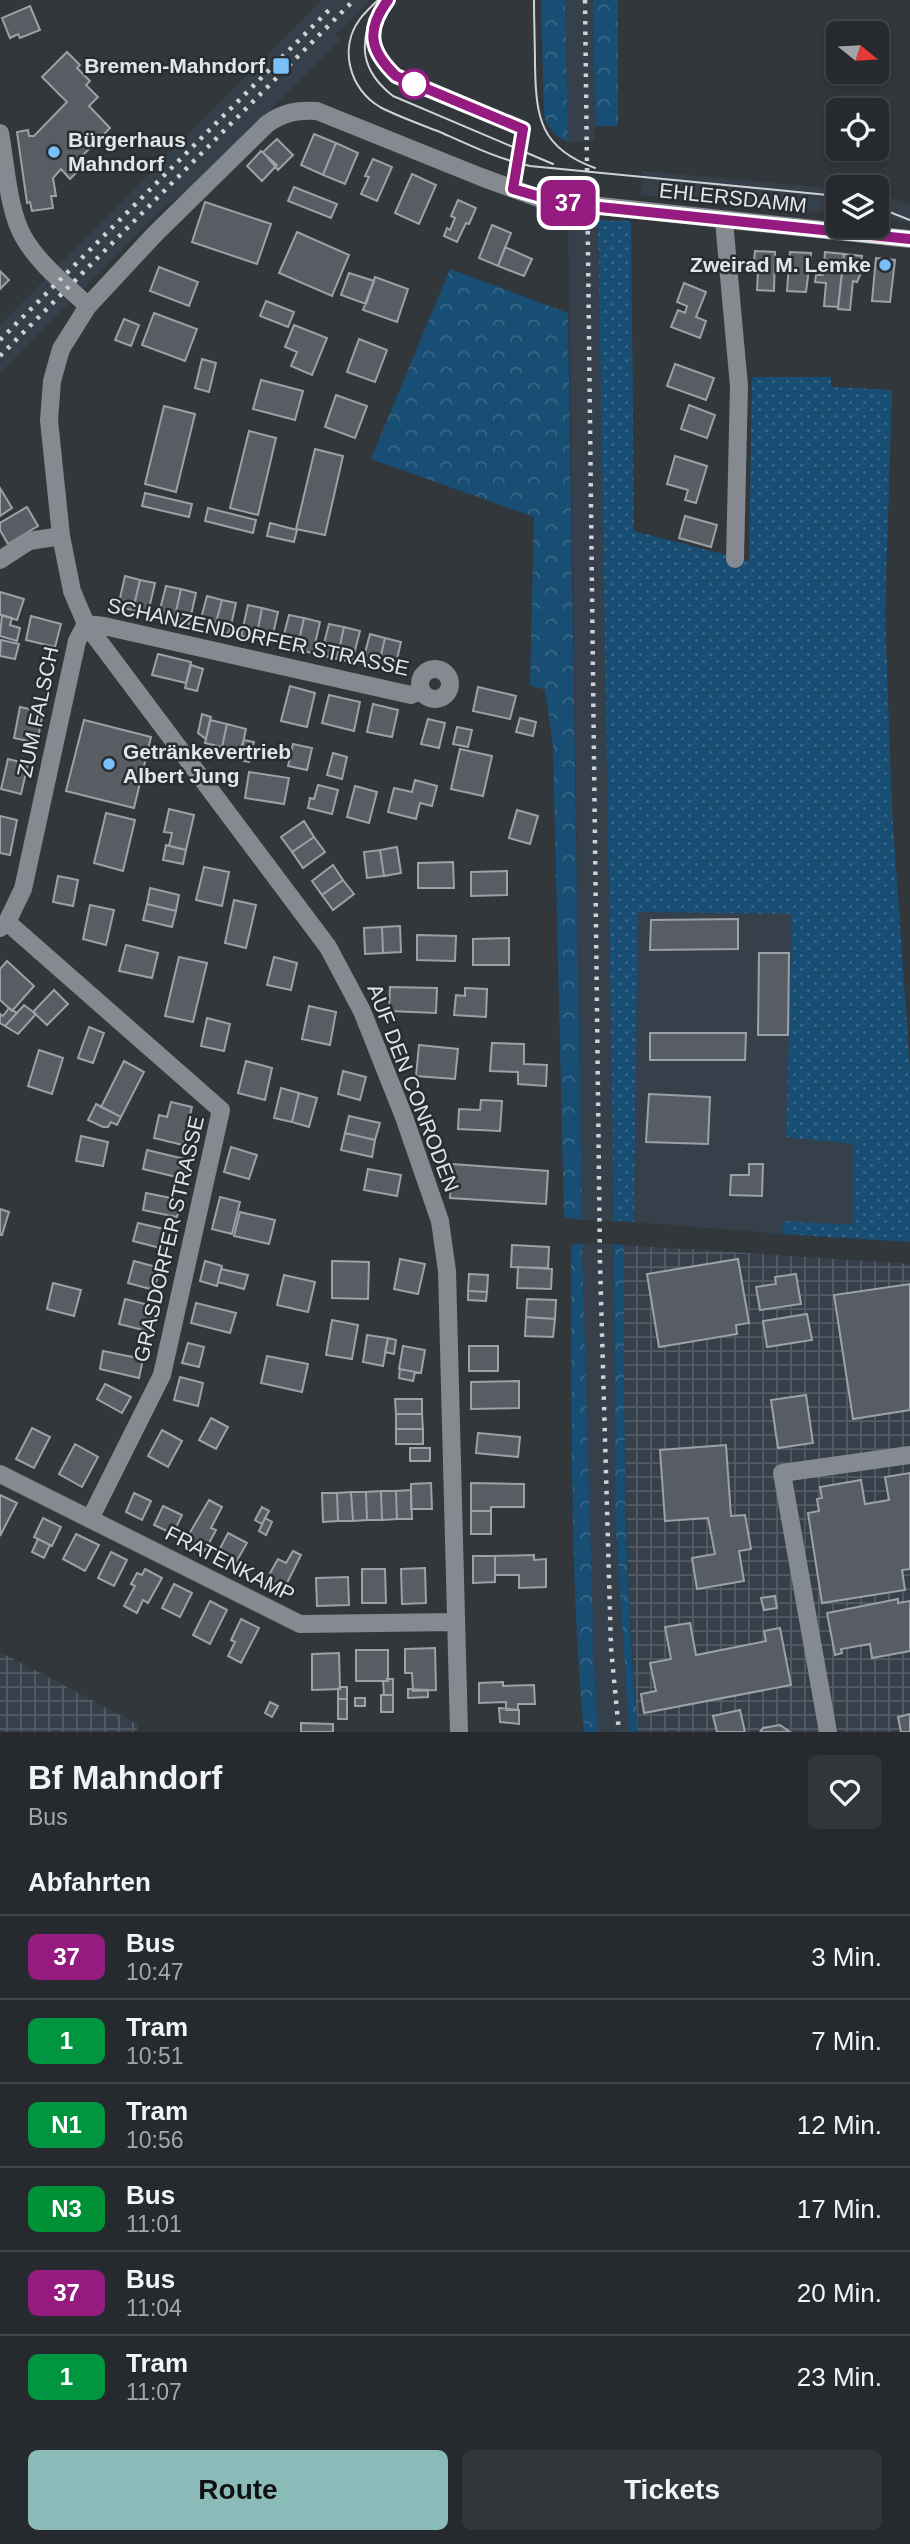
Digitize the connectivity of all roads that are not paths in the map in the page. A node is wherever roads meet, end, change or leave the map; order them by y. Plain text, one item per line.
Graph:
1 (0, 132) edge
2 (724, 221) junction
3 (910, 239) edge
4 (88, 306) junction
5 (61, 536) junction
6 (735, 559) dead end
7 (0, 560) edge
8 (86, 624) junction
9 (421, 691) dead end
10 (3, 925) edge
11 (910, 1455) edge
12 (0, 1474) edge
13 (90, 1519) junction
14 (456, 1622) junction
15 (459, 1732) edge
16 (828, 1732) edge

1 - 4 street
2 - 3 street, EHLERSDAMM
2 - 4 street, EHLERSDAMM
2 - 6 street
4 - 5 street, AUF DEN CONRODEN
5 - 7 street
5 - 8 street, AUF DEN CONRODEN
8 - 9 street, SCHANZENDORFER STRASSE
8 - 10 street, ZUM FALSCH
8 - 14 street, AUF DEN CONRODEN
10 - 13 street, GRASDORFER STRASSE
11 - 16 street
12 - 13 street, FRATENKAMP
13 - 14 street, FRATENKAMP
14 - 15 street, AUF DEN CONRODEN

